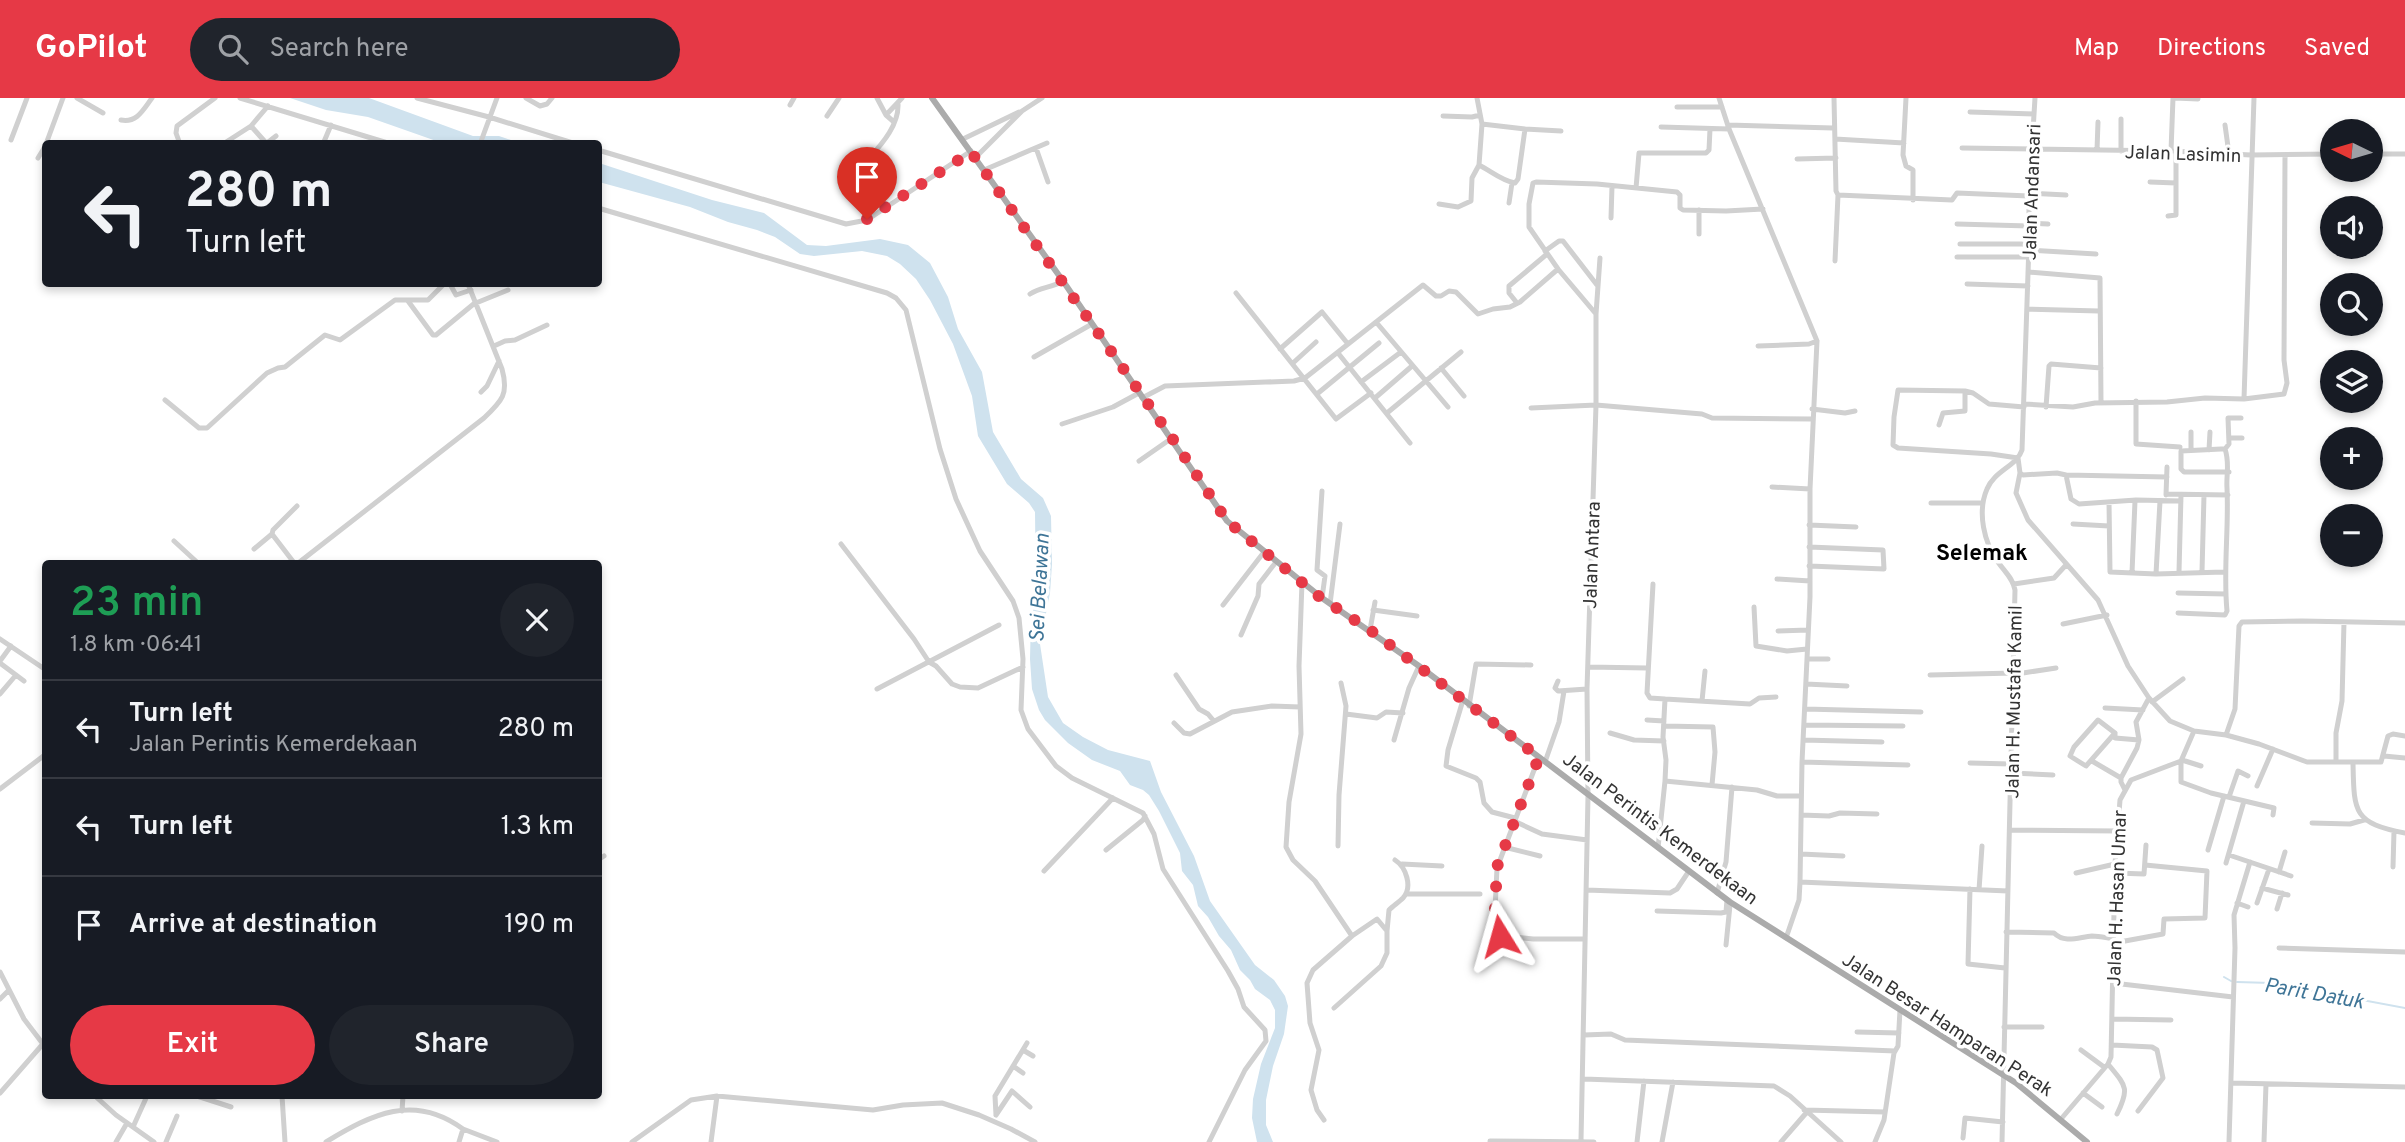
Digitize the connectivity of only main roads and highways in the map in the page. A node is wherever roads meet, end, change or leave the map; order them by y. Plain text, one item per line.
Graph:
1 (932, 98) edge
2 (1786, 937) joint
3 (2087, 1142) edge

1 - 2 main road, Jalan Perintis Kemerdekaan
2 - 3 main road, Jalan Besar Hamparan Perak

